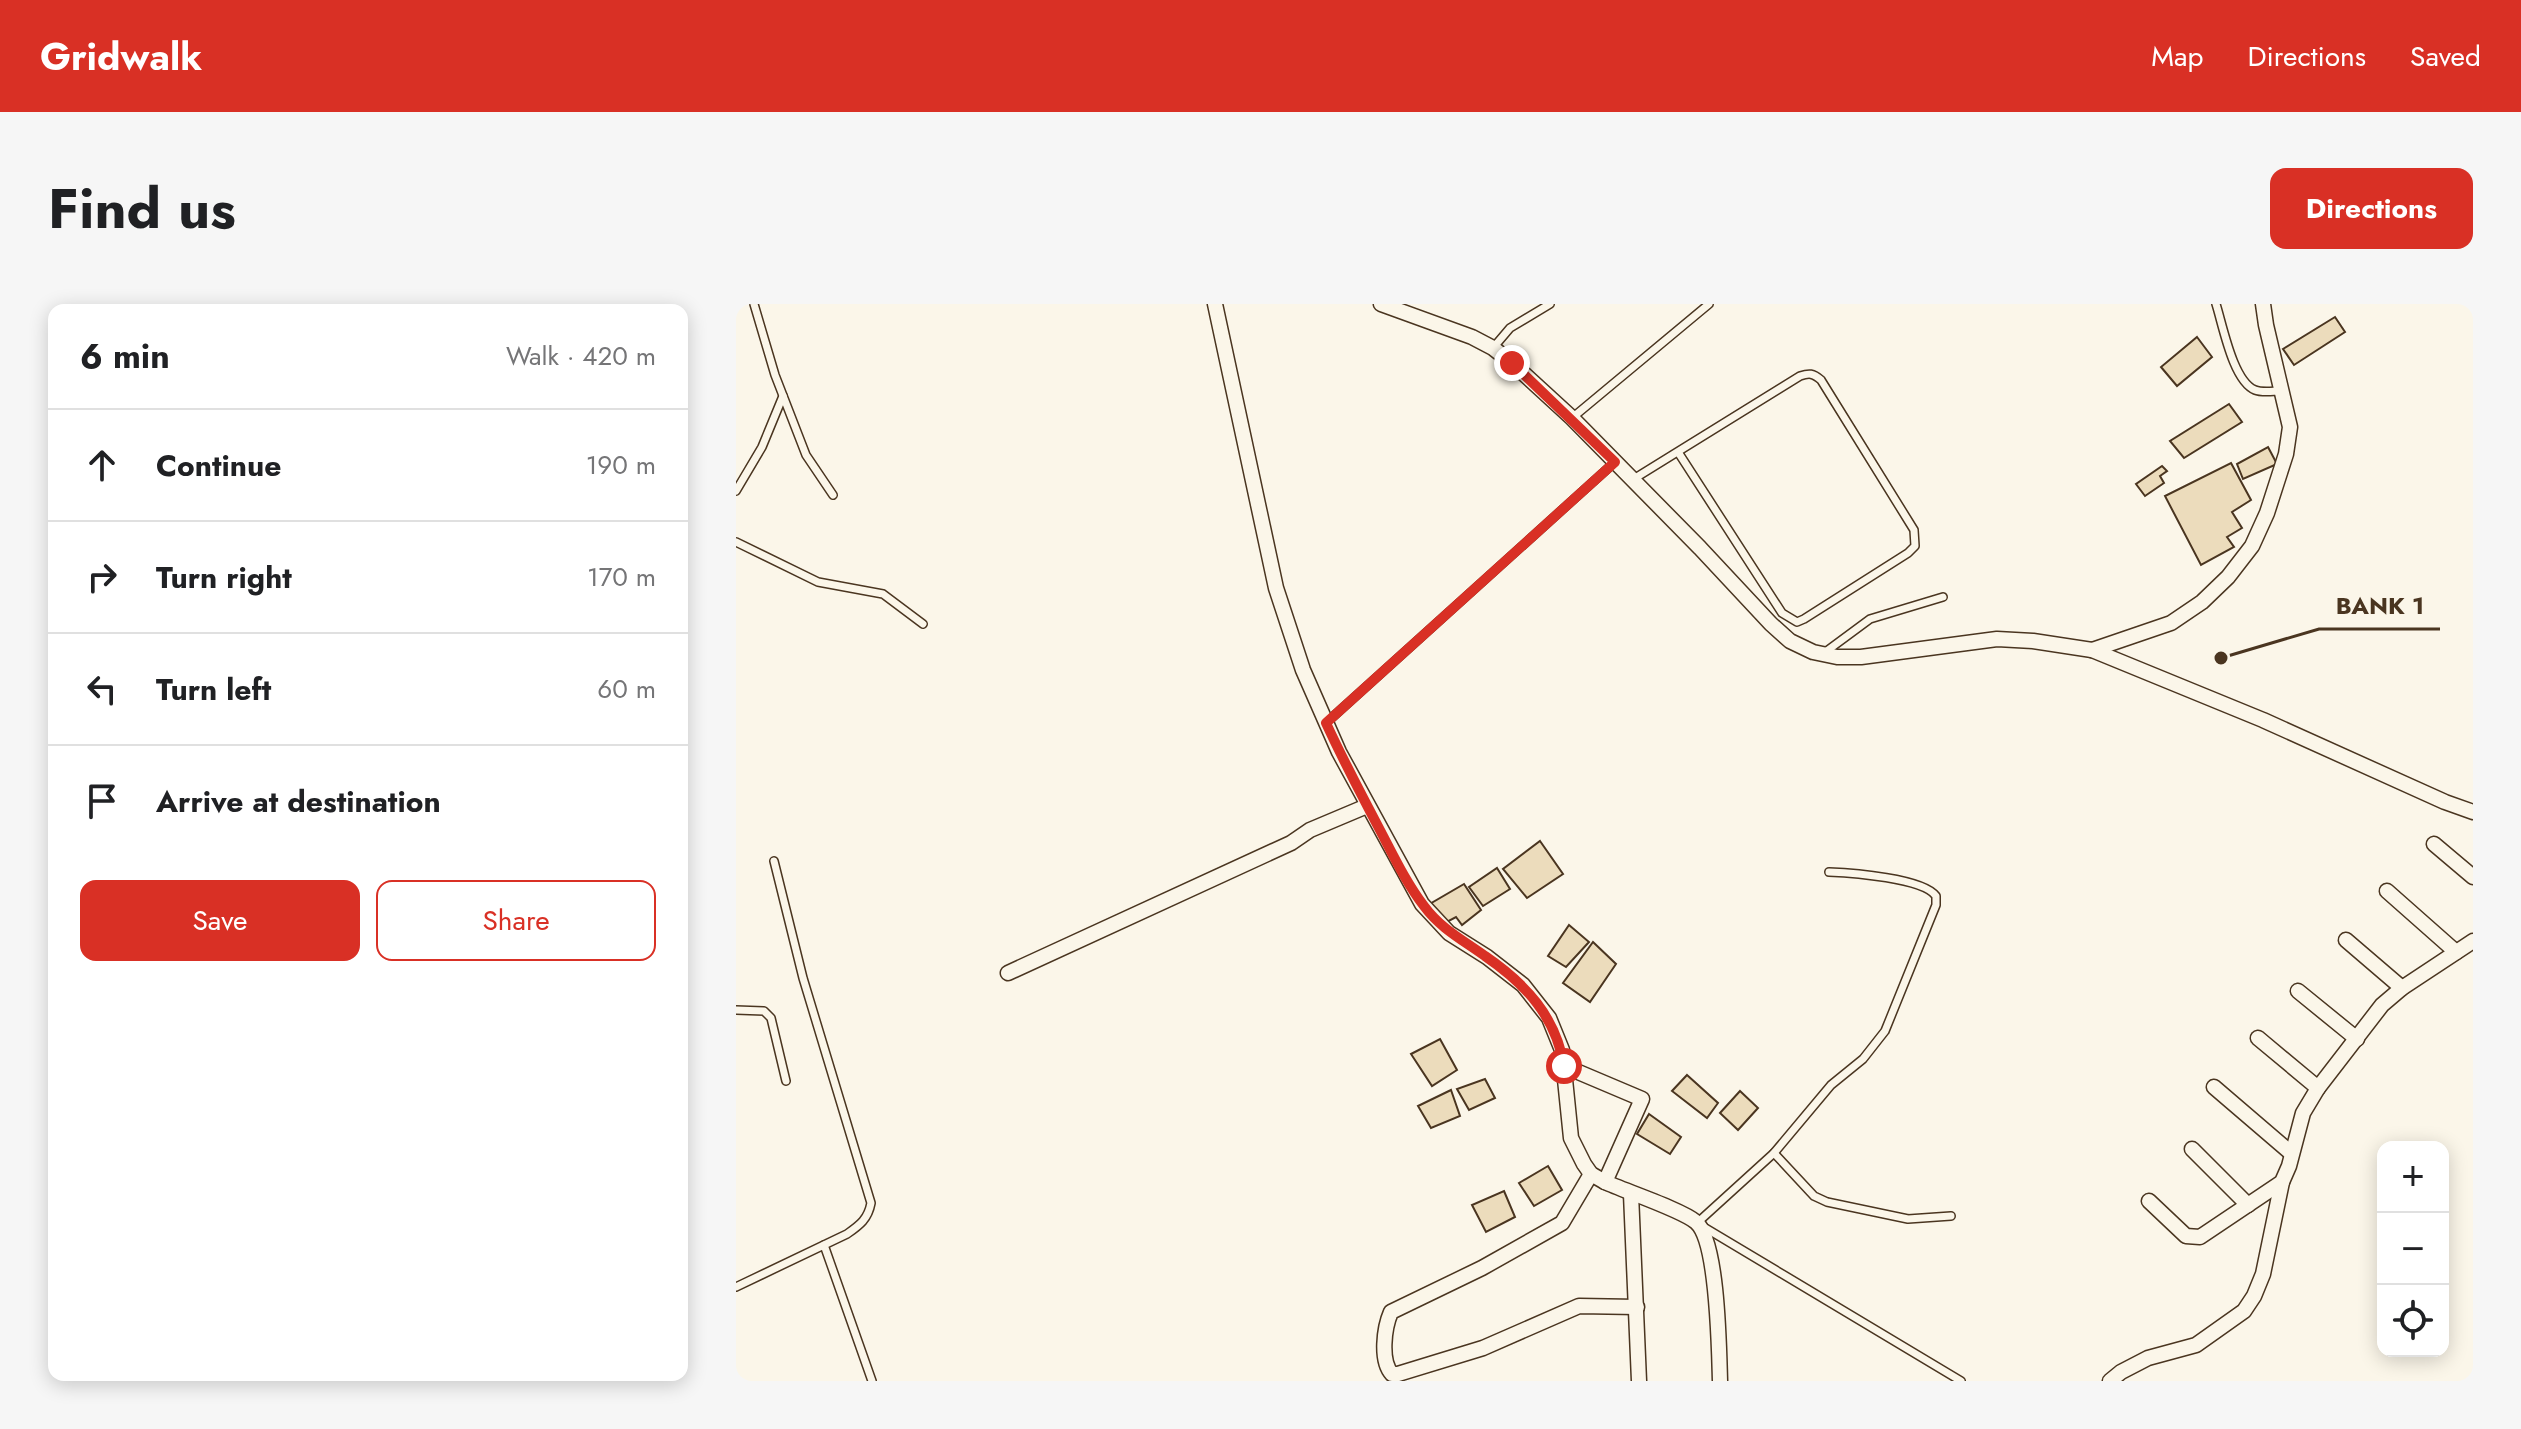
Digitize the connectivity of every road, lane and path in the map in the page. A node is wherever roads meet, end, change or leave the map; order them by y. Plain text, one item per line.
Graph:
1 (754, 304) edge
2 (1215, 304) edge
3 (1381, 304) edge
4 (1550, 304) edge
5 (1709, 304) edge
6 (2216, 304) edge
7 (2263, 304) edge
8 (1493, 348) junction
9 (2283, 391) junction
10 (783, 396) junction
11 (1572, 418) junction
12 (1678, 452) junction
13 (1615, 462) junction
14 (1632, 480) junction
15 (736, 491) edge
16 (833, 495) dead end
17 (736, 542) edge
18 (1943, 597) dead end
19 (923, 624) dead end
20 (2092, 650) junction
21 (1823, 654) junction
22 (1326, 723) junction
23 (1367, 806) junction
24 (2473, 812) edge
25 (2434, 844) dead end
26 (774, 861) dead end
27 (1829, 872) dead end
28 (2473, 877) edge
29 (2387, 891) dead end
30 (2346, 940) dead end
31 (2473, 941) edge
32 (2456, 952) junction
33 (1008, 973) dead end
34 (2402, 988) junction
35 (2298, 991) dead end
36 (736, 1010) edge
37 (2258, 1038) dead end
38 (2357, 1039) junction
39 (1564, 1066) junction
40 (786, 1081) dead end
41 (2214, 1087) dead end
42 (2318, 1088) junction
43 (2192, 1149) dead end
44 (1774, 1153) junction
45 (2291, 1153) junction
46 (1591, 1174) junction
47 (1605, 1182) junction
48 (2282, 1182) junction
49 (1631, 1194) junction
50 (2149, 1201) dead end
51 (2248, 1205) junction
52 (1951, 1216) dead end
53 (1697, 1223) junction
54 (824, 1245) junction
55 (736, 1287) edge
56 (1637, 1307) junction
57 (872, 1381) edge
58 (1639, 1381) edge
59 (1720, 1381) edge
60 (1961, 1381) edge
61 (2110, 1381) edge

1 - 10 lane
2 - 22 street
3 - 8 street
4 - 8 lane
5 - 11 lane
6 - 9 lane
7 - 9 street
8 - 11 street
9 - 20 street
10 - 15 lane
10 - 16 lane
11 - 13 street
12 - 12 lane
12 - 14 lane
13 - 14 street
13 - 22 lane
14 - 21 street
17 - 19 lane
18 - 21 lane
20 - 21 street
20 - 24 street
22 - 23 street
23 - 33 street
23 - 39 street
25 - 28 street
26 - 54 lane
27 - 44 lane
29 - 32 street
30 - 34 street
31 - 32 street
32 - 34 street
34 - 38 street
35 - 38 street
36 - 40 lane
37 - 42 street
38 - 42 street
39 - 46 street
39 - 47 street
41 - 45 street
42 - 45 street
43 - 51 street
44 - 52 lane
44 - 53 lane
45 - 48 street
46 - 47 street
46 - 56 street
47 - 49 street
48 - 51 street
48 - 61 street
49 - 53 street
49 - 56 street
50 - 51 street
53 - 59 street
53 - 60 lane
54 - 55 lane
54 - 57 lane
56 - 58 street

